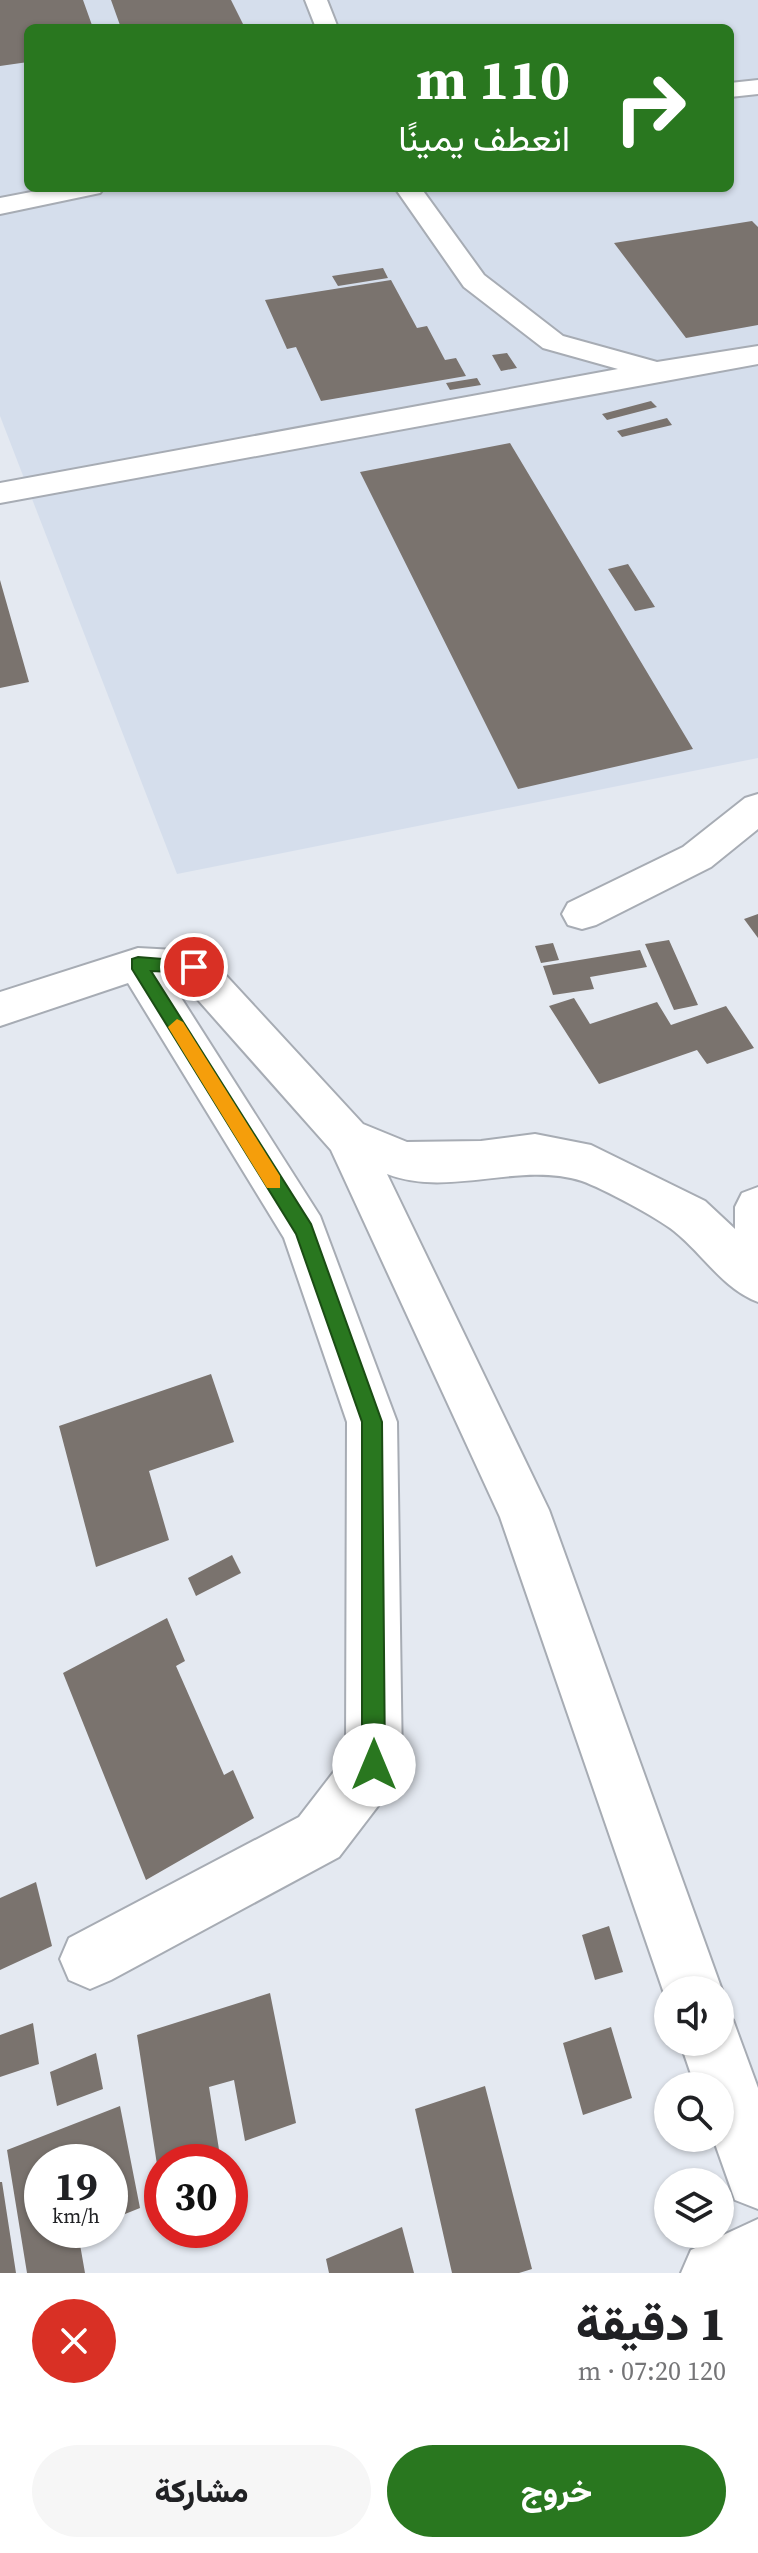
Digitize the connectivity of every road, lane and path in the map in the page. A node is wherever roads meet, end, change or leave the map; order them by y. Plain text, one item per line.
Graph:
1 (316, 0) edge
2 (325, 24) edge
3 (758, 87) edge
4 (734, 90) edge
5 (71, 192) edge
6 (411, 192) edge
7 (0, 206) edge
8 (758, 355) edge
9 (656, 371) junction
10 (0, 493) edge
11 (758, 808) edge
12 (582, 914) dead end
13 (138, 964) junction
14 (0, 1009) edge
15 (347, 1137) junction
16 (758, 1207) edge
17 (758, 1251) edge
18 (758, 1281) edge
19 (90, 1959) dead end
20 (687, 1976) edge
21 (716, 2056) edge
22 (758, 2177) edge
23 (758, 2252) edge
24 (714, 2273) edge

1 - 2 street
3 - 4 street
5 - 7 street
6 - 9 street
8 - 9 street
9 - 10 street
11 - 12 street
13 - 14 street
13 - 15 street
13 - 19 street
15 - 18 street
15 - 20 street
16 - 17 street
21 - 22 street
23 - 24 street

